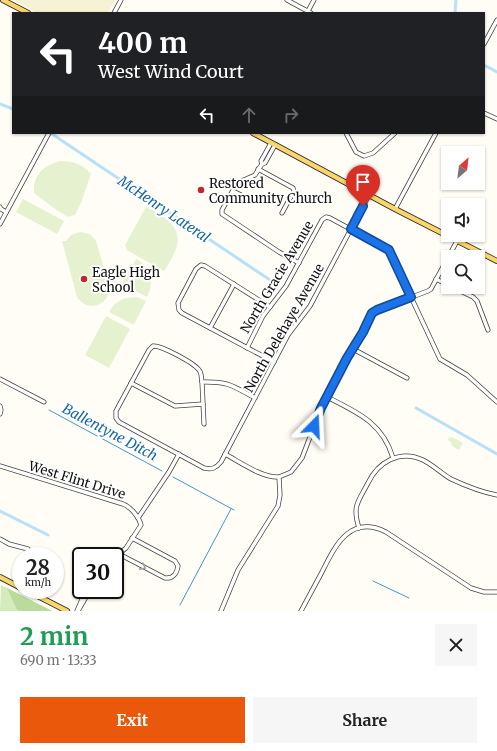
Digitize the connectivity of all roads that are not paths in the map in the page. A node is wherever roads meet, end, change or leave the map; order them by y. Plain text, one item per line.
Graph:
1 (3, 0) edge
2 (121, 0) edge
3 (287, 0) edge
4 (314, 0) edge
5 (26, 12) edge
6 (115, 12) edge
7 (310, 12) edge
8 (496, 22) edge
9 (485, 42) edge
10 (485, 114) edge
11 (497, 120) edge
12 (48, 134) edge
13 (255, 134) edge
14 (347, 134) edge
15 (394, 134) edge
16 (436, 134) edge
17 (273, 144) junction
18 (258, 169) junction
19 (233, 191) junction
20 (369, 195) junction
21 (245, 197) dead end
22 (0, 209) edge
23 (395, 209) junction
24 (6, 212) junction
25 (282, 213) dead end
26 (0, 224) edge
27 (351, 229) junction
28 (441, 233) edge
29 (456, 242) edge
30 (459, 242) edge
31 (497, 261) edge
32 (299, 263) junction
33 (436, 279) junction
34 (441, 282) edge
35 (234, 284) junction
36 (466, 294) edge
37 (411, 297) junction
38 (270, 307) junction
39 (210, 328) junction
40 (488, 330) dead end
41 (246, 348) junction
42 (353, 349) junction
43 (274, 362) junction
44 (407, 378) dead end
45 (0, 379) edge
46 (202, 382) junction
47 (131, 383) junction
48 (326, 397) junction
49 (255, 398) junction
50 (44, 402) dead end
51 (497, 402) edge
52 (203, 404) junction
53 (0, 407) edge
54 (0, 414) edge
55 (204, 424) dead end
56 (179, 454) junction
57 (225, 454) junction
58 (393, 458) junction
59 (0, 466) edge
60 (279, 477) junction
61 (497, 495) edge
62 (138, 518) junction
63 (359, 528) junction
64 (132, 538) junction
65 (0, 539) edge
66 (20, 547) edge
67 (124, 550) edge
68 (124, 557) edge
69 (0, 577) edge
70 (12, 583) edge
71 (497, 592) edge
72 (44, 599) edge
73 (82, 599) edge
74 (84, 599) edge
75 (67, 611) edge
76 (77, 611) edge
77 (221, 611) edge
78 (301, 611) edge

1 - 5 main road
2 - 6 street
3 - 7 street
4 - 7 street
8 - 9 street
10 - 11 street
12 - 24 street
13 - 17 main road
14 - 15 street
16 - 23 street
17 - 18 street
17 - 20 main road
18 - 19 street
18 - 25 street
19 - 21 street
19 - 32 street
20 - 23 main road
20 - 27 street, North Delehaye Avenue
22 - 24 street
23 - 28 main road
24 - 26 street
27 - 32 street, North Gracie Avenue
27 - 37 street
27 - 43 street, North Delehaye Avenue
29 - 33 street
30 - 31 main road
32 - 38 street, North Gracie Avenue
33 - 34 street
33 - 37 street
35 - 38 street
35 - 39 street
35 - 39 street
36 - 40 street
37 - 42 street
37 - 51 street
38 - 41 street, North Gracie Avenue
39 - 41 street
41 - 43 street
42 - 44 street
42 - 48 street
43 - 49 street, North Delehaye Avenue
45 - 50 street
46 - 47 street
46 - 49 street
46 - 52 street
47 - 52 street
47 - 56 street
48 - 58 street
48 - 60 street
49 - 57 street, North Delehaye Avenue
52 - 55 street
53 - 54 street
56 - 57 street, North Delehaye Avenue
56 - 62 street
57 - 60 street
58 - 61 street
58 - 63 street
59 - 62 street, West Flint Drive
60 - 77 street
62 - 64 street, West Flint Drive
63 - 71 street
63 - 78 street
64 - 67 street
68 -> 64 street
65 - 66 street
69 - 70 main road
72 - 75 main road
73 - 76 street
74 - 76 street

